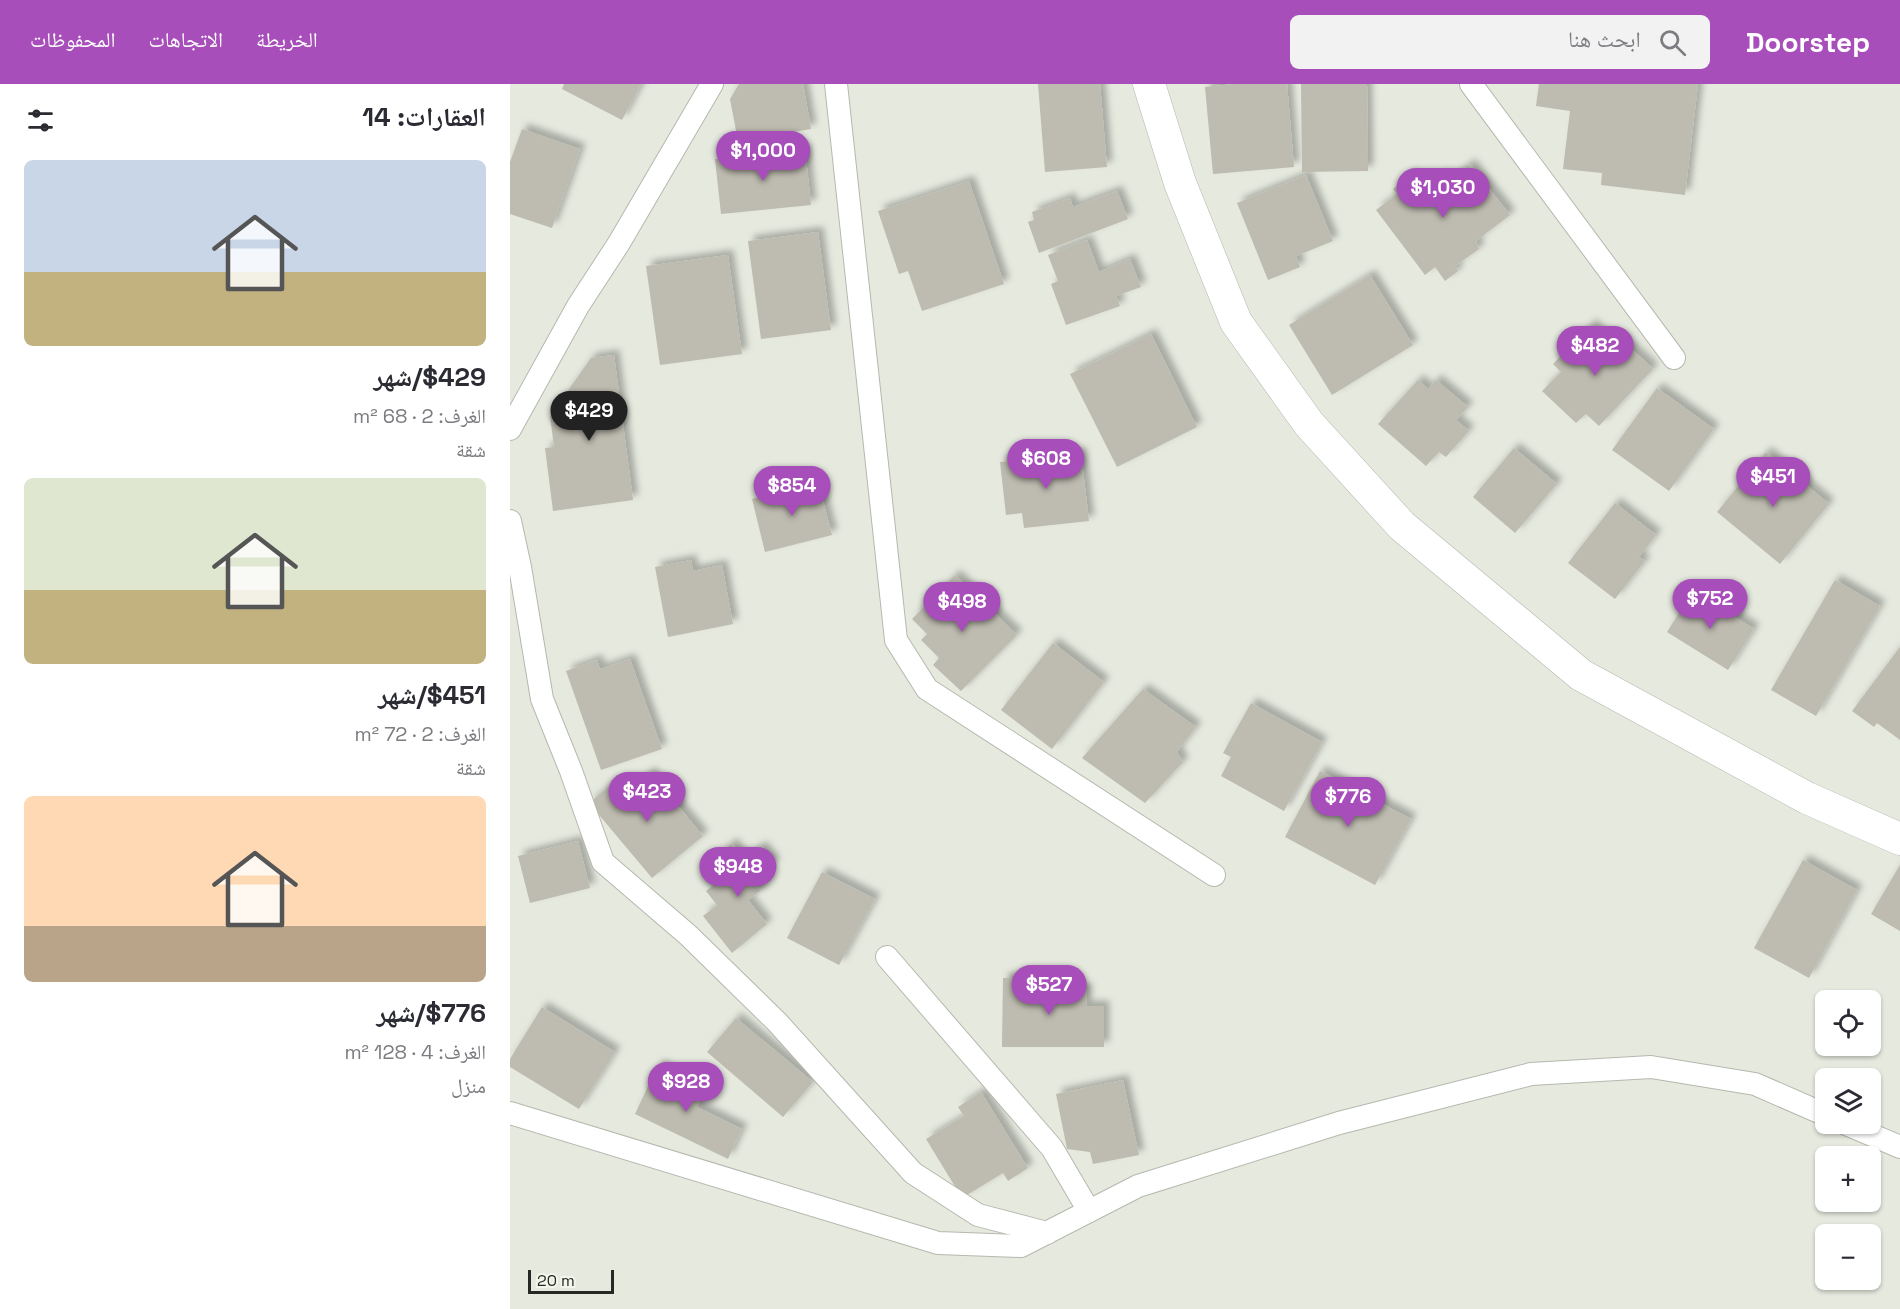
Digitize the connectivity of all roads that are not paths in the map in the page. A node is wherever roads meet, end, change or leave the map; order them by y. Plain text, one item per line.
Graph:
1 (712, 84) edge
2 (836, 84) edge
3 (1149, 84) edge
4 (1471, 84) edge
5 (1674, 358) dead end
6 (510, 429) edge
7 (510, 521) edge
8 (1900, 839) edge
9 (1214, 875) dead end
10 (887, 957) dead end
11 (1815, 1110) edge
12 (510, 1113) edge
13 (1869, 1134) edge
14 (1900, 1147) edge
15 (1089, 1211) junction
16 (1047, 1233) junction

1 - 6 street
2 - 9 street
3 - 8 main road
4 - 5 street
7 - 16 street
10 - 15 street
11 - 15 street
12 - 16 street
13 - 14 street
15 - 16 street

